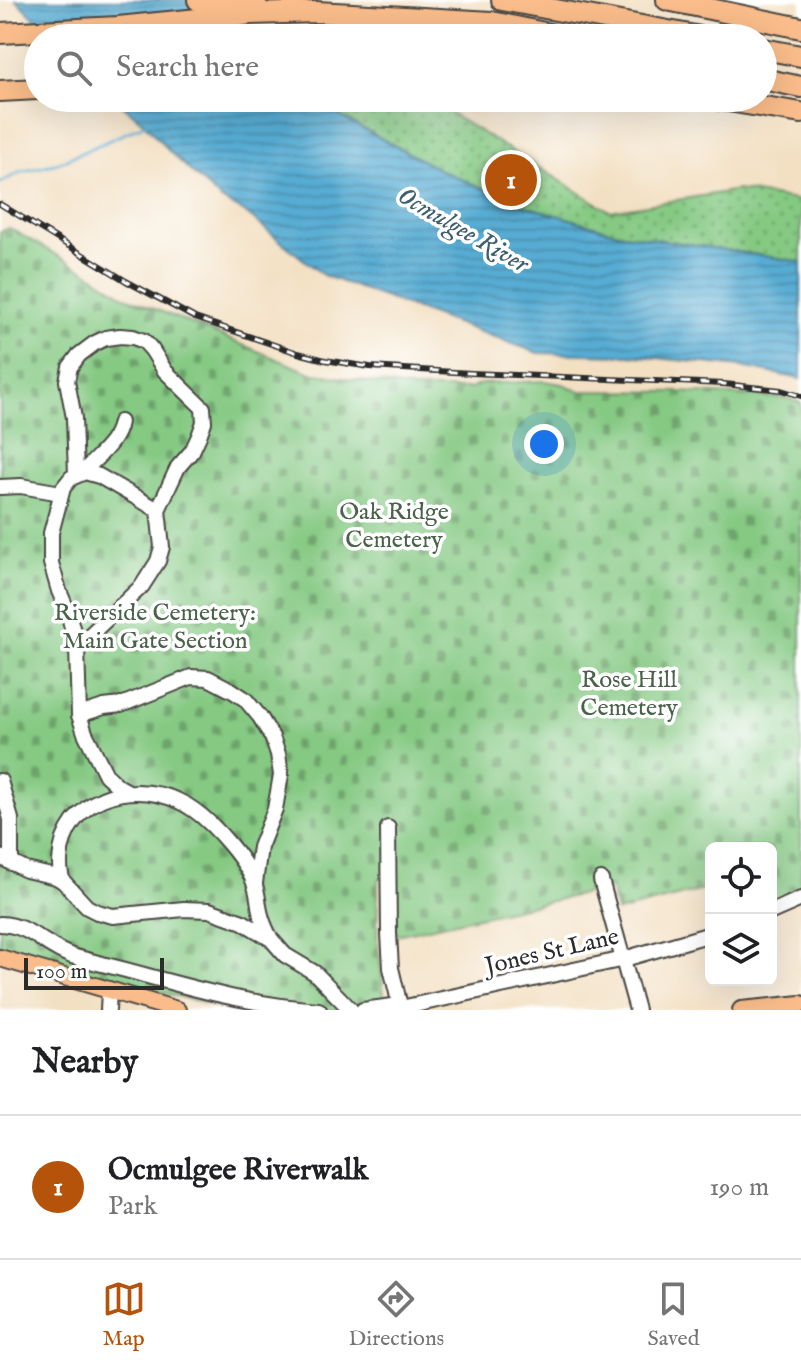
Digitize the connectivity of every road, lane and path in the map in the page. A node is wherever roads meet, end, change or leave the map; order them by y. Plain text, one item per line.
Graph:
1 (198, 0) edge
2 (502, 0) edge
3 (667, 0) edge
4 (317, 12) junction
5 (148, 24) edge
6 (502, 24) edge
7 (631, 24) edge
8 (801, 28) edge
9 (24, 32) edge
10 (0, 33) edge
11 (777, 52) edge
12 (801, 56) edge
13 (777, 82) edge
14 (801, 87) edge
15 (24, 90) edge
16 (1, 91) edge
17 (777, 109) edge
18 (801, 113) edge
19 (120, 422) dead end
20 (81, 474) junction
21 (0, 487) edge
22 (61, 493) junction
23 (158, 510) junction
24 (77, 647) junction
25 (79, 715) junction
26 (108, 777) junction
27 (0, 781) edge
28 (127, 791) junction
29 (102, 797) junction
30 (388, 828) dead end
31 (260, 847) junction
32 (237, 854) junction
33 (5, 860) edge
34 (601, 880) dead end
35 (63, 881) junction
36 (255, 883) junction
37 (801, 899) edge
38 (777, 909) edge
39 (259, 910) junction
40 (243, 922) junction
41 (0, 924) edge
42 (705, 936) edge
43 (271, 939) junction
44 (0, 958) edge
45 (624, 959) junction
46 (186, 988) junction
47 (109, 990) junction
48 (226, 1004) edge
49 (801, 1004) edge
50 (401, 1008) edge
51 (108, 1010) edge
52 (179, 1010) edge
53 (319, 1010) edge
54 (351, 1010) edge
55 (363, 1010) edge
56 (637, 1010) edge
57 (741, 1010) edge

1 - 4 highway
2 - 7 highway
3 - 8 highway
4 - 5 highway
4 - 6 highway
9 - 10 highway
11 - 12 highway
13 - 14 highway
15 - 16 highway
17 - 18 highway
19 - 20 street
20 - 22 street
20 - 23 street
20 - 23 street
21 - 22 street
22 - 24 street
23 - 24 street
24 - 25 street
25 - 26 street
25 - 31 street
26 - 28 street
26 - 29 street
27 - 33 street
28 - 29 street
28 - 32 street
29 - 35 street
30 - 50 street
31 - 32 street
31 - 36 street
32 - 36 street
33 - 35 street
34 - 45 street
35 - 40 street
36 - 39 street
37 - 38 street
39 - 40 street
39 - 43 street
40 - 43 street
41 - 46 street
42 - 45 street, Jones St Lane
43 - 54 street
44 - 47 main road
45 - 50 street, Jones St Lane
45 - 56 street
46 - 48 street
46 - 52 street
47 - 51 street
47 - 52 main road
48 - 53 street
49 - 57 main road
50 - 55 street, Jones St Lane

